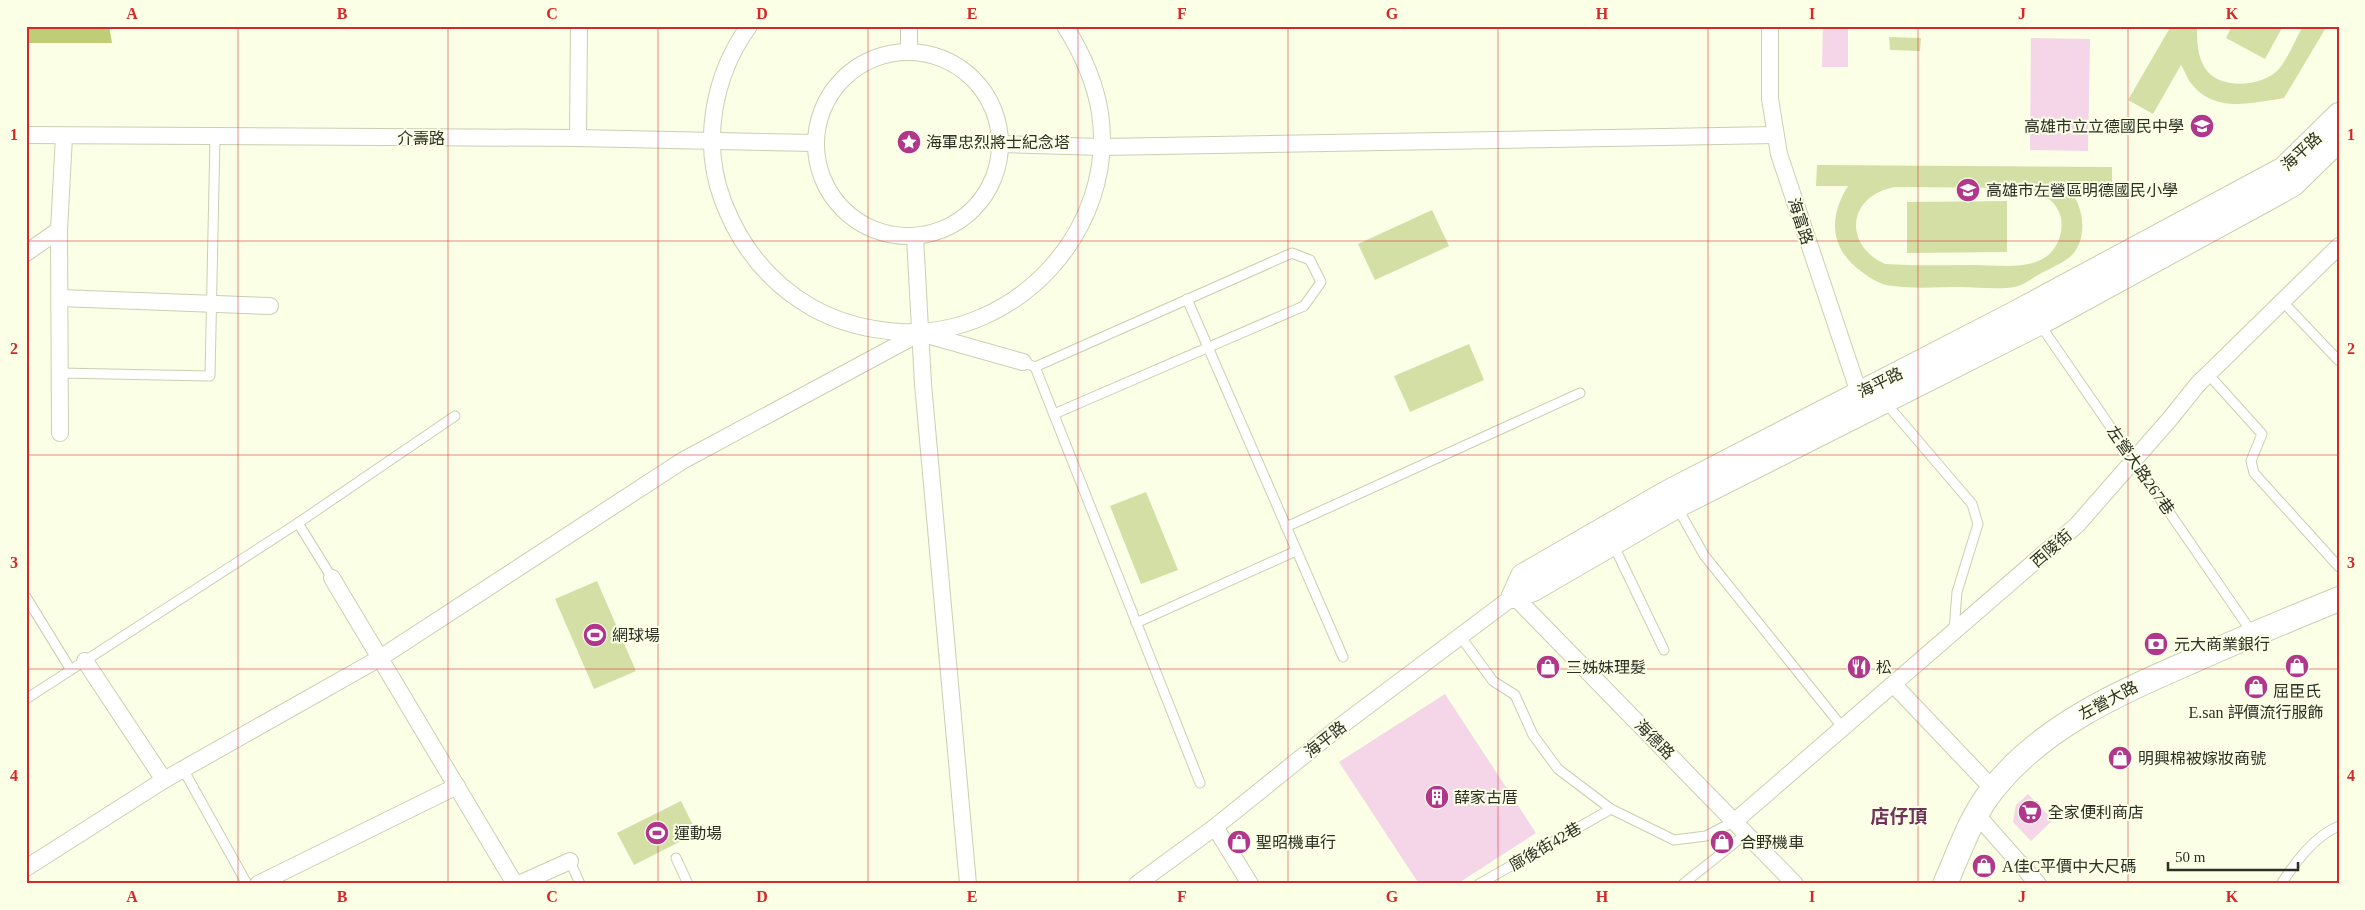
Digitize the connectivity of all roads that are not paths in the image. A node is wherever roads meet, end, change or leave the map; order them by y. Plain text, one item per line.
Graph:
1 (579, 26) edge
2 (749, 26) edge
3 (909, 26) edge
4 (1065, 26) edge
5 (1770, 26) edge
6 (909, 52) junction
7 (2339, 115) edge
8 (1776, 135) junction
9 (26, 136) edge
10 (64, 136) junction
11 (215, 137) junction
12 (578, 138) junction
13 (2339, 139) edge
14 (712, 140) junction
15 (815, 143) junction
16 (1002, 144) junction
17 (1102, 147) junction
18 (2264, 190) junction
19 (60, 230) junction
20 (915, 237) junction
21 (2339, 246) edge
22 (26, 252) edge
23 (60, 298) junction
24 (1186, 299) junction
25 (2283, 302) junction
26 (212, 304) junction
27 (270, 306) dead end
28 (2034, 314) junction
29 (920, 333) junction
30 (1207, 346) junction
31 (2339, 361) edge
32 (1029, 364) junction
33 (60, 373) junction
34 (2208, 374) junction
35 (1580, 393) dead end
36 (1870, 397) junction
37 (1054, 414) junction
38 (455, 416) dead end
39 (60, 432) dead end
40 (2134, 461) junction
41 (1671, 499) junction
42 (298, 523) junction
43 (1286, 527) junction
44 (1607, 536) junction
45 (1296, 550) junction
46 (2339, 567) edge
47 (332, 578) joint
48 (1514, 596) junction
49 (26, 597) edge
50 (2339, 599) edge
51 (1136, 623) junction
52 (1954, 633) junction
53 (2253, 634) junction
54 (1460, 636) junction
55 (1664, 650) dead end
56 (1343, 657) dead end
57 (380, 658) junction
58 (78, 665) junction
59 (1894, 685) junction
60 (26, 699) edge
61 (1843, 728) junction
62 (183, 769) junction
63 (164, 780) junction
64 (1200, 783) dead end
65 (457, 786) junction
66 (1993, 789) junction
67 (1611, 809) junction
68 (1977, 815) junction
69 (1735, 820) junction
70 (1215, 826) junction
71 (2339, 826) edge
72 (1747, 833) junction
73 (676, 858) dead end
74 (570, 860) joint
75 (26, 868) edge
76 (247, 884) edge
77 (258, 884) edge
78 (517, 884) edge
79 (580, 884) edge
80 (688, 884) edge
81 (968, 884) edge
82 (1137, 884) edge
83 (1250, 884) edge
84 (1479, 884) edge
85 (1683, 884) edge
86 (1795, 884) edge
87 (1945, 884) edge
88 (2038, 884) edge
89 (2281, 884) edge

1 - 12 street
2 - 14 street
3 - 6 street
4 - 17 street
5 - 8 street, 海富路
6 - 15 street
6 - 16 street
7 - 18 street, 海平路
8 - 17 street
8 - 36 street, 海富路
9 - 10 street, 介壽路
10 - 11 street, 介壽路
10 - 19 street
11 - 12 street, 介壽路
11 - 26 lane
12 - 14 street, 介壽路
13 - 18 street, 海平路
14 - 15 street, 介壽路
14 - 29 street
15 - 20 street
16 - 17 street
16 - 20 street
17 - 29 street
18 - 28 street, 海平路
19 - 22 street
19 - 23 street
20 - 29 street
21 - 25 street, 西陵街
23 - 26 street
23 - 33 street
24 - 30 lane
24 - 30 lane
24 - 32 lane
25 - 31 lane
25 - 34 street, 西陵街
26 - 27 street
26 - 33 lane
28 - 36 street, 海平路
28 - 40 lane, 左營大路267巷
29 - 32 street
29 - 57 street
29 - 81 street
30 - 37 lane
30 - 43 lane
32 - 37 lane
33 - 39 street
34 - 40 street, 西陵街
34 - 46 lane
35 - 43 lane
36 - 41 street, 海平路
36 - 52 lane
37 - 51 lane
38 - 42 lane
40 - 52 street, 西陵街
40 - 53 lane, 左營大路267巷
41 - 44 street, 海平路
41 - 61 lane
42 - 47 lane
42 - 58 lane
43 - 45 lane
44 - 48 street, 海平路
44 - 55 lane
45 - 51 lane
45 - 56 lane
47 - 57 street
48 - 54 street, 海平路
48 - 69 street, 海德路
49 - 58 lane
50 - 53 street, 左營大路
51 - 64 lane
52 - 59 street, 西陵街
53 - 66 street, 左營大路
54 - 67 lane
54 - 70 street, 海平路
57 - 62 street
57 - 65 street
58 - 60 lane
58 - 63 street
59 - 61 street, 西陵街
59 - 66 street
61 - 69 street, 西陵街
62 - 63 street
62 - 76 lane
63 - 75 street
65 - 77 street
65 - 78 street
66 - 68 street, 左營大路
67 - 69 lane
67 - 84 lane, 廍後街42巷
68 - 87 street, 左營大路
68 - 88 street
69 - 72 street, 海德路
70 - 82 street, 海平路
70 - 83 street
71 - 89 lane
72 - 85 lane
72 - 86 street, 海德路
73 - 80 lane
74 - 78 street
74 - 79 lane

